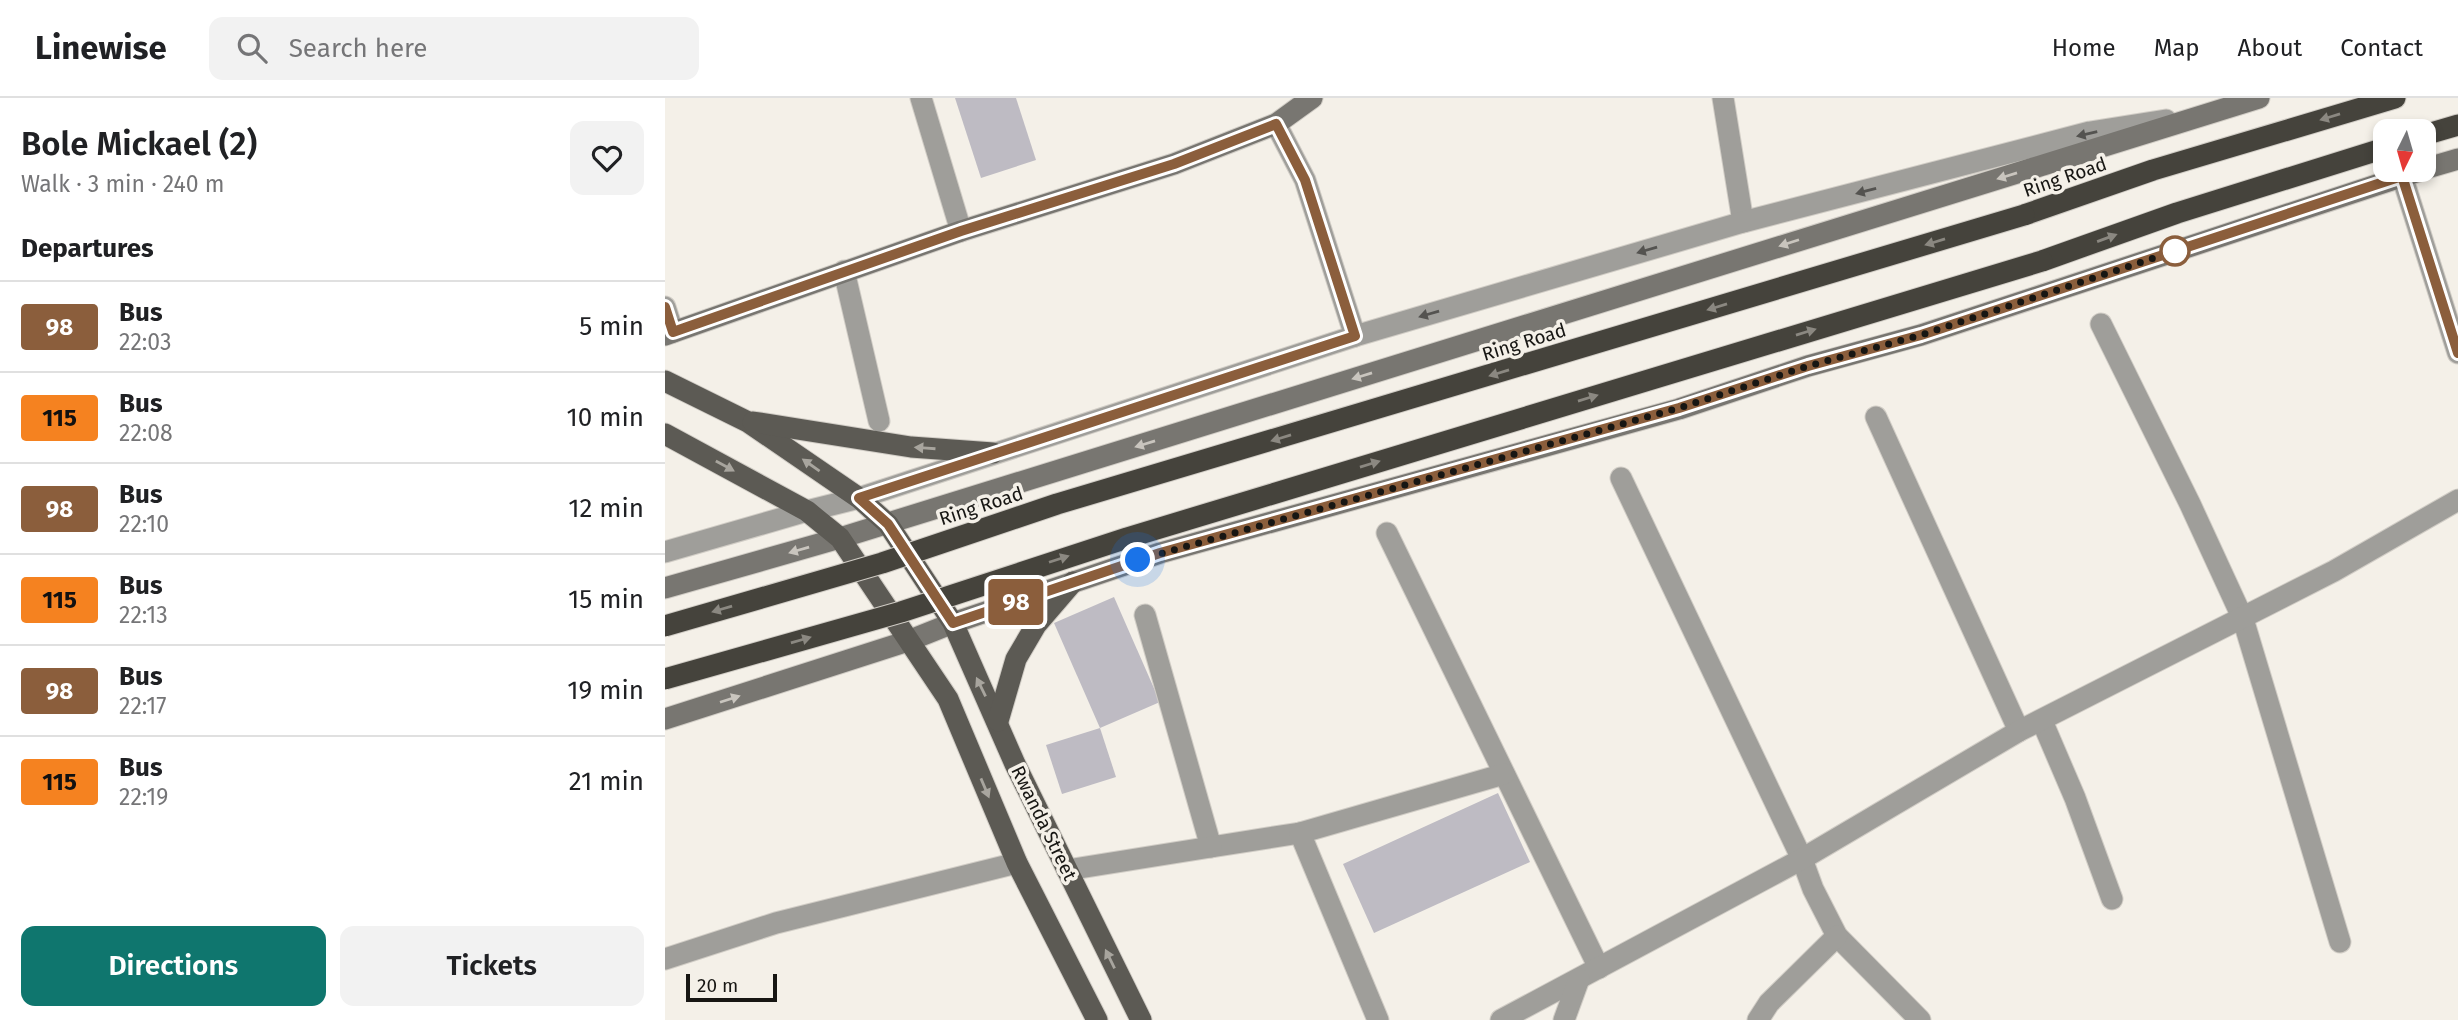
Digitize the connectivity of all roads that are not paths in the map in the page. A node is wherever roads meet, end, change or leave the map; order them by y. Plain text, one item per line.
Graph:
1 (921, 98) edge
2 (1311, 98) edge
3 (1723, 98) edge
4 (2259, 98) edge
5 (2395, 98) edge
6 (2226, 110) junction
7 (1276, 124) junction
8 (2458, 125) edge
9 (2436, 131) edge
10 (2373, 152) edge
11 (2458, 159) edge
12 (2436, 166) edge
13 (2386, 182) edge
14 (2418, 182) edge
15 (1743, 222) junction
16 (961, 231) junction
17 (844, 271) junction
18 (665, 307) edge
19 (2101, 324) dead end
20 (669, 333) edge
21 (1355, 336) junction
22 (2458, 353) edge
23 (665, 381) edge
24 (1876, 417) dead end
25 (879, 421) dead end
26 (748, 422) junction
27 (665, 434) edge
28 (993, 453) junction
29 (1621, 478) dead end
30 (859, 498) junction
31 (2458, 500) edge
32 (807, 511) junction
33 (888, 524) junction
34 (1387, 533) dead end
35 (840, 538) junction
36 (665, 552) edge
37 (1073, 582) junction
38 (665, 588) edge
39 (1145, 615) dead end
40 (2243, 619) junction
41 (953, 623) junction
42 (665, 626) edge
43 (908, 641) junction
44 (665, 679) edge
45 (665, 719) edge
46 (998, 721) junction
47 (2042, 721) junction
48 (2019, 731) junction
49 (1504, 774) junction
50 (1300, 833) junction
51 (1211, 847) junction
52 (1802, 859) junction
53 (1017, 863) junction
54 (1067, 870) junction
55 (2112, 899) dead end
56 (1837, 936) junction
57 (2340, 942) dead end
58 (665, 960) edge
59 (1599, 968) junction
60 (1579, 979) junction
61 (1097, 1020) edge
62 (1140, 1020) edge
63 (1378, 1020) edge
64 (1501, 1020) edge
65 (1564, 1020) edge
66 (1758, 1020) edge
67 (1920, 1020) edge

1 - 16 street
2 - 7 street
3 - 15 street
4 - 6 street
5 -> 42 highway, Ring Road, bridge
6 -> 15 street
6 -> 33 street
7 - 16 street
7 - 21 street
8 - 9 highway
44 -> 10 highway, bridge
11 - 12 street
13 - 37 street
14 - 22 street
15 -> 21 street
16 - 17 street
17 - 20 street
17 - 25 street
18 - 20 street
19 - 40 street
21 - 28 street
23 - 26 main road
24 - 48 street
28 -> 26 main road
30 -> 26 main road, Rwanda Street
27 -> 32 main road, Rwanda Street
28 - 30 street
29 - 52 street
30 - 32 street
30 - 33 main road, Rwanda Street
31 - 40 street
32 - 35 main road, Rwanda Street
32 - 36 street
33 - 35 street
33 - 41 main road, Rwanda Street
34 - 49 street
35 -> 38 street
35 - 43 main road, Rwanda Street
37 - 41 street
37 - 46 main road
39 - 51 street
40 - 47 street
40 - 57 street
41 - 43 street
46 -> 41 main road, Rwanda Street
45 -> 43 street
43 -> 53 main road, Rwanda Street
46 - 54 main road, Rwanda Street
47 - 48 street
47 - 55 street
48 - 52 street
49 - 50 street
49 - 59 street
50 - 51 street
50 - 63 street
51 - 54 street
52 - 56 street
52 - 59 street
53 - 58 street
53 - 61 main road, Rwanda Street
62 -> 54 main road, Rwanda Street
56 - 66 street
56 - 67 street
59 - 60 street
60 - 64 street
60 - 65 street

